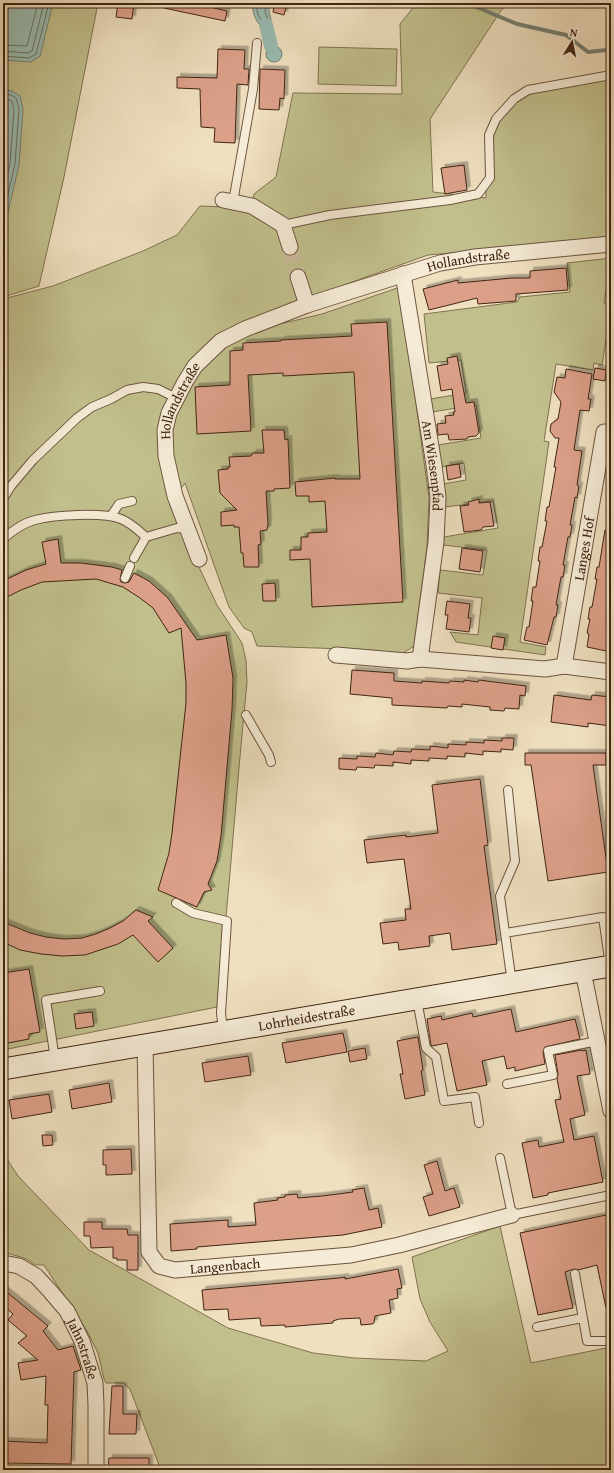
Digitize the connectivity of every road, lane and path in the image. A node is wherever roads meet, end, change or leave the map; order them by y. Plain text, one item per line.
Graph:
1 (257, 43) dead end
2 (611, 75) edge
3 (228, 201) joint
4 (283, 225) junction
5 (611, 244) edge
6 (290, 247) tunnel mouth
7 (403, 274) junction
8 (298, 277) tunnel mouth
9 (307, 305) junction
10 (176, 398) junction
11 (604, 432) dead end
12 (3, 499) edge
13 (132, 501) dead end
14 (111, 516) junction
15 (188, 529) junction
16 (146, 537) junction
17 (3, 539) edge
18 (134, 558) dead end
19 (200, 559) dead end
20 (130, 566) dead end
21 (125, 578) dead end
22 (336, 655) dead end
23 (420, 659) junction
24 (564, 666) junction
25 (611, 672) edge
26 (246, 716) dead end
27 (271, 762) dead end
28 (508, 790) dead end
29 (176, 903) dead end
30 (505, 933) junction
31 (611, 966) edge
32 (583, 971) junction
33 (512, 984) junction
34 (100, 991) dead end
35 (417, 1000) junction
36 (223, 1032) junction
37 (597, 1041) junction
38 (145, 1045) junction
39 (55, 1060) junction
40 (3, 1069) edge
41 (507, 1084) dead end
42 (611, 1111) edge
43 (479, 1123) dead end
44 (500, 1158) dead end
45 (611, 1195) edge
46 (512, 1215) junction
47 (3, 1263) edge
48 (575, 1274) dead end
49 (582, 1318) junction
50 (537, 1327) dead end
51 (611, 1341) edge
52 (96, 1470) edge

1 - 3 lane
2 - 4 lane
3 - 4 street
4 - 6 street
5 - 7 street, Hollandstraße
7 - 9 street, Hollandstraße
7 - 23 street, Am Wiesenpfad
8 - 9 street
9 - 10 street, Hollandstraße
10 - 12 lane
10 - 15 street, Hollandstraße
11 - 24 street, Langes Hof
13 - 14 lane
14 - 16 lane
14 - 17 lane
15 - 16 lane
15 - 19 street, Hollandstraße
16 - 18 lane
20 - 21 lane
22 - 23 street
23 - 24 street
24 - 25 street
26 - 27 lane
28 - 30 lane
29 - 36 lane
30 - 31 lane
30 - 33 lane
31 - 32 street, Lohrheidestraße
32 - 33 street, Lohrheidestraße
32 - 37 street
33 - 35 street, Lohrheidestraße
34 - 39 lane
35 - 36 street, Lohrheidestraße
35 - 43 lane
36 - 38 street, Lohrheidestraße
37 - 41 lane
37 - 42 street
38 - 39 street, Lohrheidestraße
38 - 46 street, Langenbach
39 - 40 street, Lohrheidestraße
44 - 46 lane
45 - 46 lane
47 - 52 street, Jahnstraße
48 - 49 lane
49 - 50 lane
49 - 51 lane

